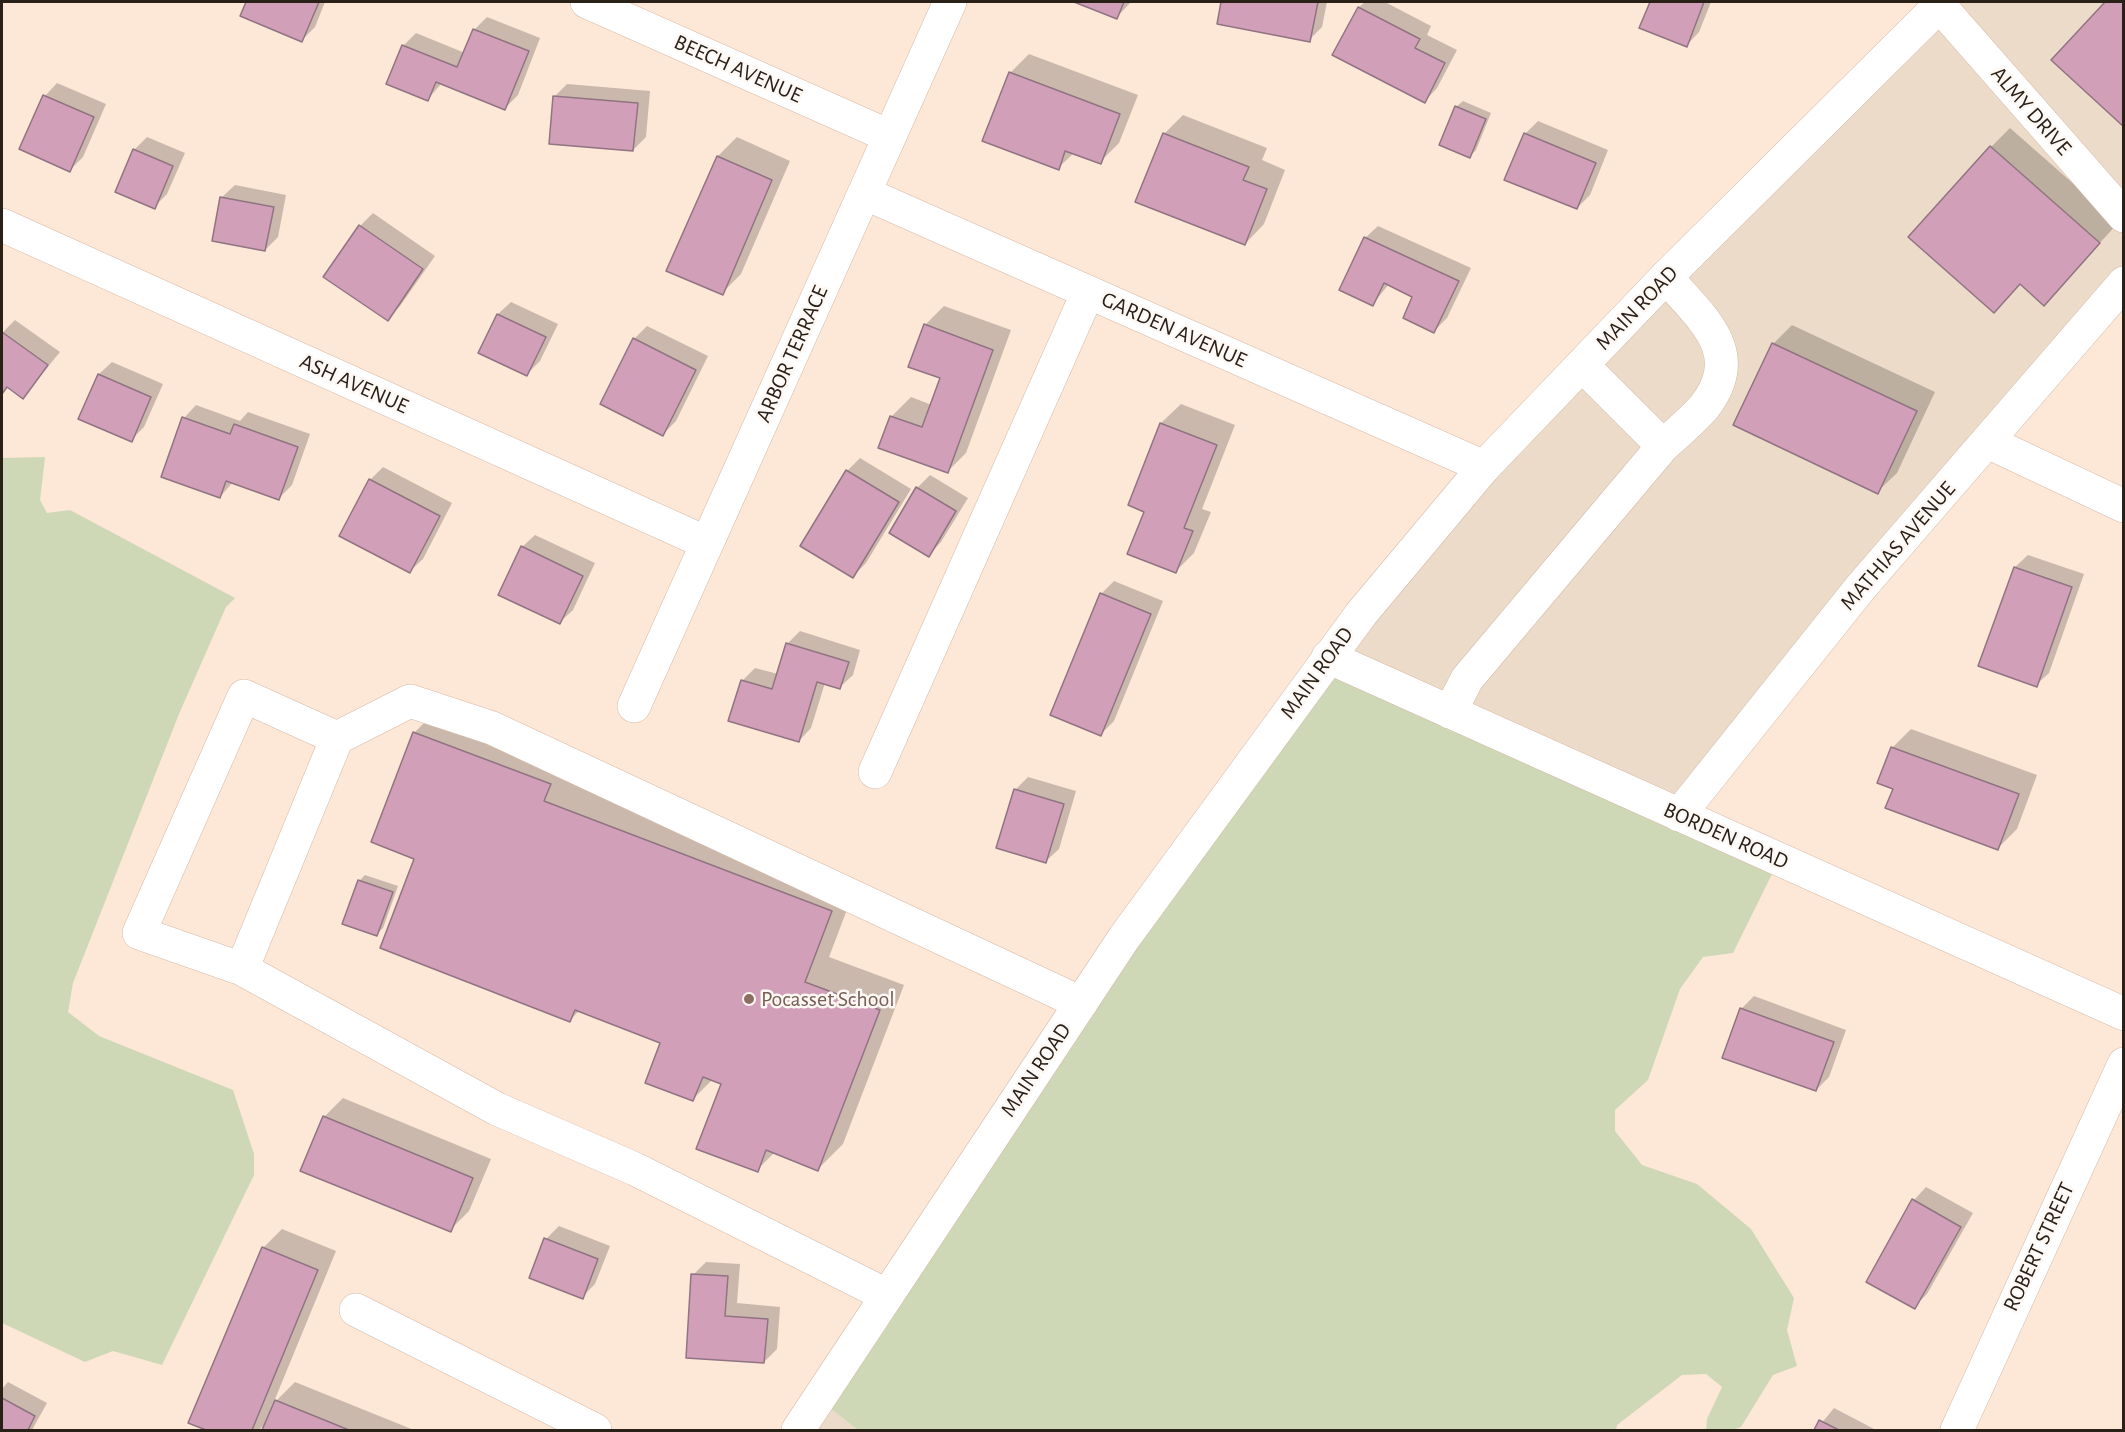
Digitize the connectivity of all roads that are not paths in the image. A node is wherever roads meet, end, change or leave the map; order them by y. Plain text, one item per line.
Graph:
1 (587, 2) edge
2 (950, 2) edge
3 (1941, 3) edge
4 (890, 136) junction
5 (864, 192) junction
6 (2124, 216) edge
7 (2, 225) edge
8 (1666, 277) junction
9 (2124, 283) edge
10 (1088, 292) junction
11 (1582, 365) junction
12 (1988, 442) junction
13 (1663, 446) junction
14 (1484, 467) junction
15 (2124, 506) edge
16 (707, 543) junction
17 (1328, 657) junction
18 (634, 706) dead end
19 (1450, 712) junction
20 (338, 738) junction
21 (875, 771) dead end
22 (1679, 815) junction
23 (242, 969) junction
24 (1081, 1003) junction
25 (2124, 1014) edge
26 (2124, 1064) edge
27 (886, 1295) junction
28 (356, 1310) dead end
29 (595, 1431) edge
30 (798, 1431) edge
31 (1957, 1431) edge

1 - 4 street, BEECH AVENUE
2 - 4 street, ARBOR TERRACE
3 - 6 street, ALMY DRIVE
3 - 8 street, MAIN ROAD
4 - 5 street, ARBOR TERRACE
5 - 10 street, GARDEN AVENUE
5 - 16 street, ARBOR TERRACE
7 - 16 street, ASH AVENUE
8 - 11 street, MAIN ROAD
8 - 13 street
9 - 12 street, MATHIAS AVENUE
10 - 14 street, GARDEN AVENUE
10 - 21 street
11 - 13 street
11 - 14 street, MAIN ROAD
12 - 15 street
12 - 22 street, MATHIAS AVENUE
13 - 19 street
14 - 17 street, MAIN ROAD
16 - 18 street, ARBOR TERRACE
17 - 19 street, BORDEN ROAD
17 - 24 street, MAIN ROAD
19 - 22 street, BORDEN ROAD
20 - 23 street
20 - 23 street
20 - 24 street
22 - 25 street, BORDEN ROAD
23 - 27 street
24 - 27 street, MAIN ROAD
26 - 31 street, ROBERT STREET
27 - 30 street, MAIN ROAD
28 - 29 street

